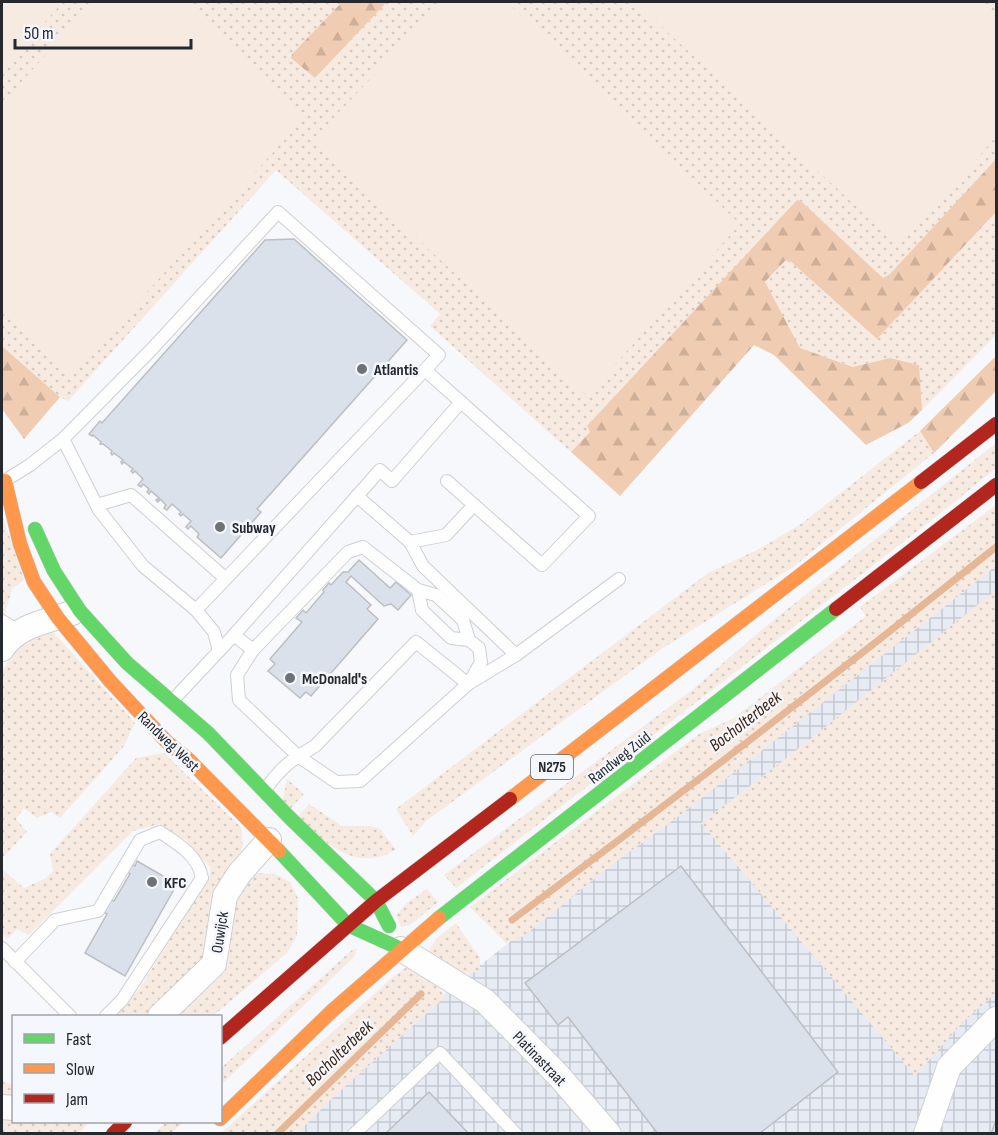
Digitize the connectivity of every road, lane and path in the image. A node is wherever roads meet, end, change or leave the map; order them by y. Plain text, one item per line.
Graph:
1 (425, 370) junction
2 (461, 402) junction
3 (996, 424) edge
4 (63, 439) junction
5 (3, 479) edge
6 (447, 481) dead end
7 (996, 485) edge
8 (357, 496) junction
9 (97, 505) junction
10 (474, 505) junction
11 (410, 542) junction
12 (225, 578) junction
13 (619, 579) dead end
14 (418, 590) junction
15 (196, 610) junction
16 (69, 614) junction
17 (10, 626) edge
18 (234, 635) junction
19 (469, 640) junction
20 (2, 649) edge
21 (253, 650) junction
22 (219, 651) junction
23 (516, 655) junction
24 (468, 684) junction
25 (170, 712) junction
26 (167, 742) junction
27 (298, 756) junction
28 (264, 791) junction
29 (269, 840) junction
30 (376, 901) junction
31 (348, 926) junction
32 (2, 948) edge
33 (401, 948) junction
34 (15, 962) junction
35 (465, 988) joint
36 (68, 1015) edge
37 (108, 1015) edge
38 (162, 1015) edge
39 (996, 1019) edge
40 (222, 1036) edge
41 (222, 1118) edge
42 (124, 1123) edge
43 (113, 1134) edge
44 (354, 1134) edge
45 (516, 1134) edge
46 (609, 1134) edge
47 (926, 1134) edge

1 - 2 lane
1 - 4 lane
1 - 12 lane
2 - 8 lane
2 - 10 lane
3 - 30 main road, Randweg Zuid / N275
4 - 5 lane
4 - 9 lane
5 - 16 main road, Randweg West
5 - 16 main road, Randweg West
6 - 10 lane
7 - 33 main road, Randweg Zuid
8 - 11 lane
8 - 18 lane
9 - 12 lane
9 - 15 lane
10 - 11 lane
11 - 23 lane
12 - 15 lane
13 - 23 lane
14 - 19 lane
14 - 19 lane
14 - 21 lane
15 - 22 lane
16 - 17 street
16 - 25 main road, Randweg West
16 - 26 main road, Randweg West
17 - 20 street
18 - 21 lane
18 - 22 lane
19 - 24 lane
21 - 27 lane
22 - 25 lane
23 - 24 lane
24 - 27 lane
24 - 27 lane
25 - 26 lane
25 - 28 main road, Randweg West
26 - 29 main road, Randweg West
27 - 28 lane
28 - 30 main road, Randweg West
29 - 31 main road, Randweg West
29 - 38 street, Ouwijck
30 - 31 main road, Randweg Zuid / N275
30 - 33 main road, Randweg West
31 - 33 main road, Randweg West
31 - 40 main road, Randweg Zuid / N275
32 - 34 lane
33 - 35 street, Randweg West
33 - 41 main road, Randweg Zuid
34 - 36 lane
34 - 37 lane
35 - 46 street, Platinastraat
39 - 47 street
42 - 43 main road
44 - 45 lane

